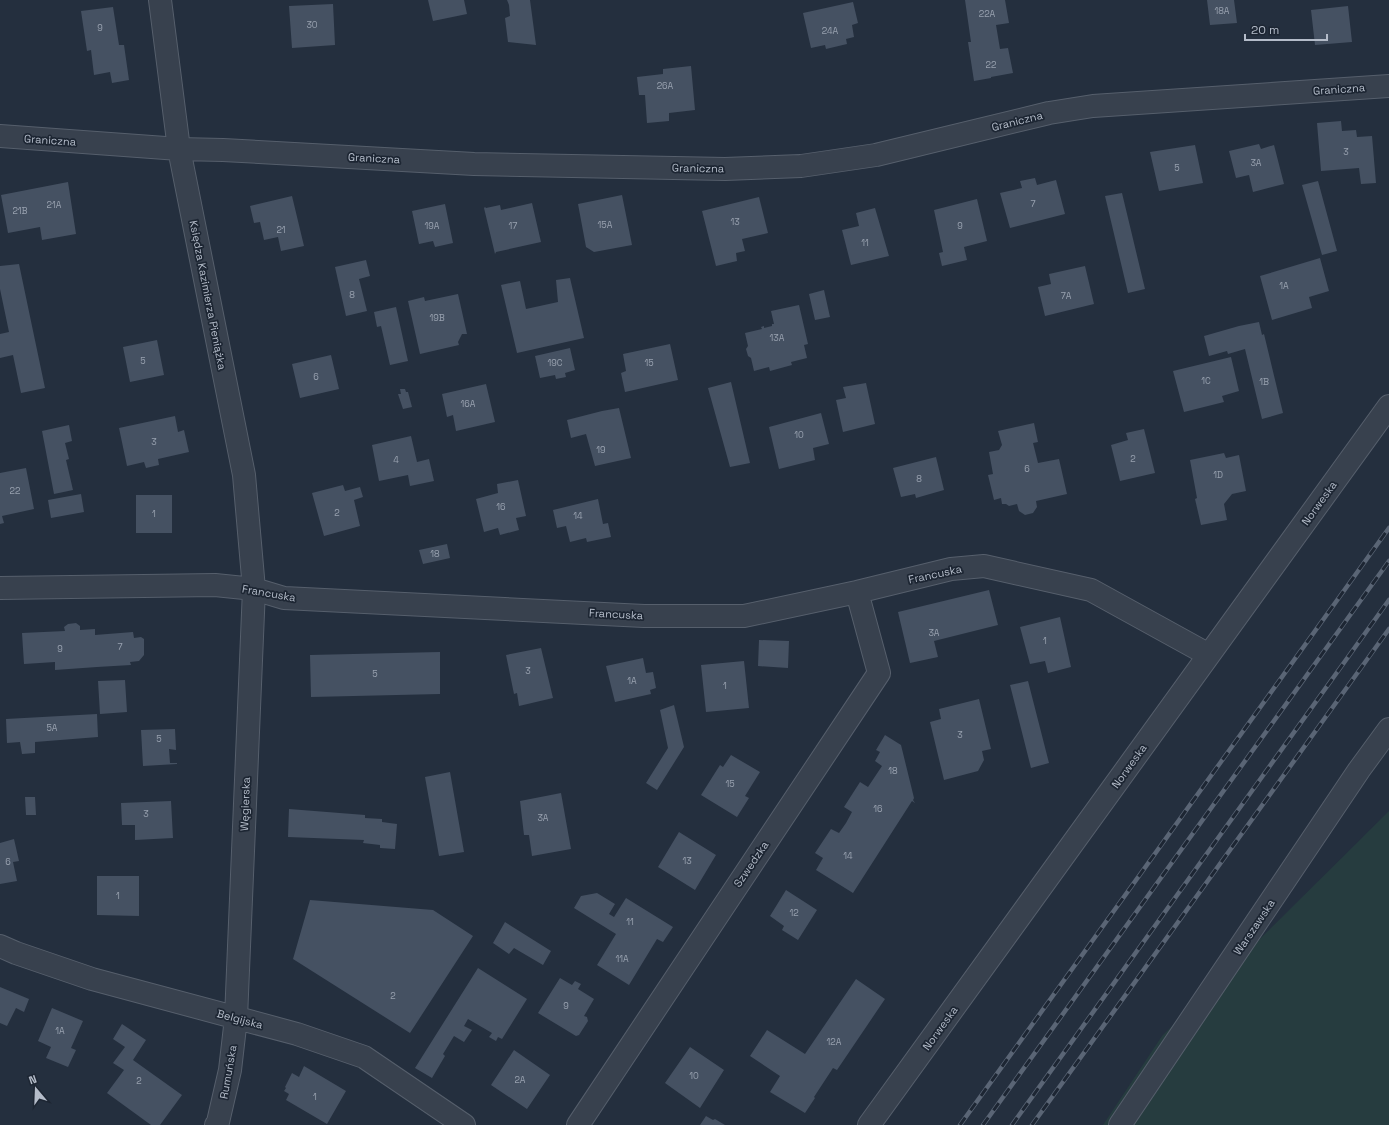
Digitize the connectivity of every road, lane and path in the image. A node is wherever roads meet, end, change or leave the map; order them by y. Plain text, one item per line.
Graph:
1 (160, 0) edge
2 (1389, 86) edge
3 (0, 136) edge
4 (179, 149) junction
5 (1389, 406) edge
6 (0, 588) edge
7 (254, 589) junction
8 (858, 592) junction
9 (1209, 655) junction
10 (1389, 729) edge
11 (0, 946) edge
12 (236, 1018) junction
13 (216, 1125) edge
14 (464, 1125) edge
15 (578, 1125) edge
16 (869, 1125) edge
17 (1120, 1125) edge

1 - 4 street, Księdza Kazimierza Pieniążka
2 - 4 street, Graniczna
3 - 4 street, Graniczna
4 - 7 street, Księdza Kazimierza Pieniążka
5 - 9 street, Norweska
6 - 7 street, Francuska
7 - 8 street, Francuska
7 - 12 street, Węgierska
8 - 9 street, Francuska
8 - 15 street, Szwedzka
9 - 16 street, Norweska
10 - 17 street, Warszawska
11 - 12 street, Belgijska
12 - 13 street, Rumuńska
12 - 14 street, Belgijska

